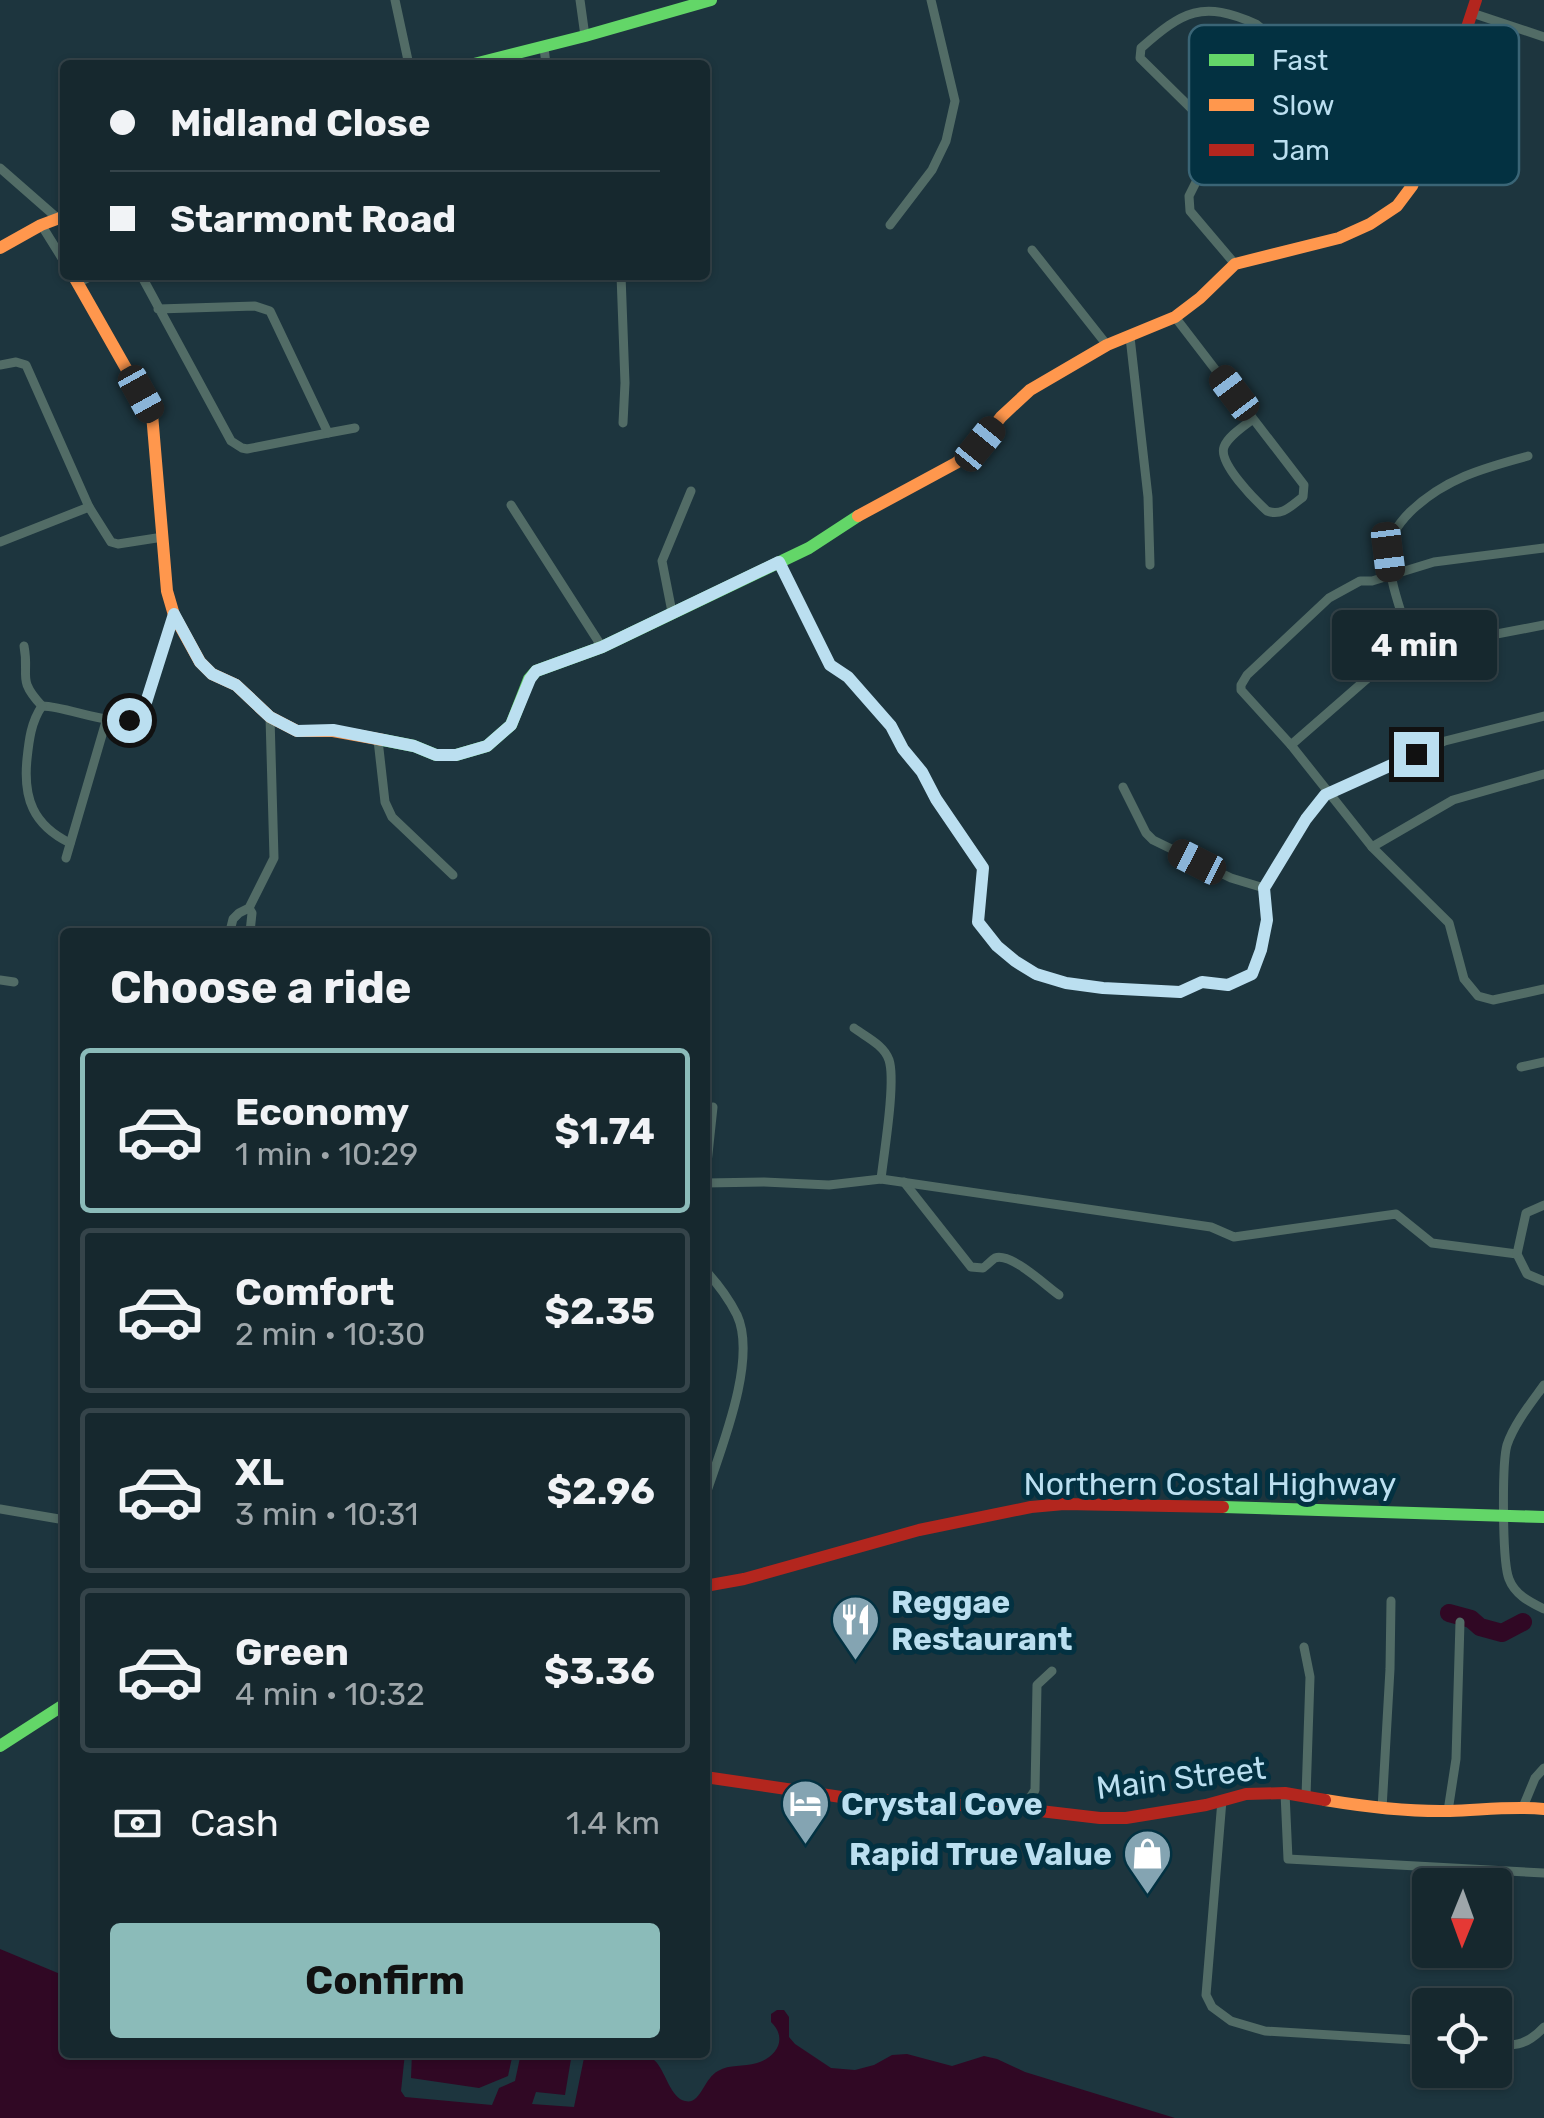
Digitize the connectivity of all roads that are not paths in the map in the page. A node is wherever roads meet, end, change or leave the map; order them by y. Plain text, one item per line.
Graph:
1 (395, 0) edge
2 (580, 0) edge
3 (710, 0) edge
4 (931, 0) edge
5 (1474, 6) edge
6 (1256, 25) edge
7 (1517, 25) edge
8 (1519, 26) edge
9 (585, 36) junction
10 (1544, 37) edge
11 (544, 47) junction
12 (408, 60) edge
13 (491, 60) edge
14 (545, 60) edge
15 (1189, 106) edge
16 (0, 168) edge
17 (1194, 185) edge
18 (1412, 185) edge
19 (60, 217) edge
20 (890, 225) dead end
21 (42, 226) junction
22 (0, 248) edge
23 (1032, 250) dead end
24 (60, 254) edge
25 (1235, 264) junction
26 (77, 280) edge
27 (144, 280) edge
28 (621, 280) edge
29 (158, 309) junction
30 (1175, 317) junction
31 (1130, 337) junction
32 (1107, 345) junction
33 (0, 364) edge
34 (1253, 419) junction
35 (623, 422) dead end
36 (355, 428) dead end
37 (328, 433) junction
38 (1528, 456) dead end
39 (691, 491) dead end
40 (512, 505) dead end
41 (89, 507) junction
42 (162, 537) junction
43 (0, 542) edge
44 (1544, 548) edge
45 (779, 562) junction
46 (1150, 565) dead end
47 (1391, 574) junction
48 (672, 612) junction
49 (174, 614) junction
50 (1544, 625) edge
51 (24, 646) dead end
52 (602, 647) junction
53 (1413, 650) junction
54 (42, 706) junction
55 (1544, 716) edge
56 (270, 717) junction
57 (106, 718) junction
58 (378, 740) junction
59 (1291, 745) junction
60 (1544, 774) edge
61 (1122, 787) dead end
62 (1330, 793) junction
63 (70, 843) junction
64 (1372, 847) junction
65 (66, 858) dead end
66 (453, 875) dead end
67 (1264, 888) junction
68 (249, 908) junction
69 (232, 928) edge
70 (250, 928) edge
71 (0, 980) edge
72 (14, 982) dead end
73 (1544, 989) edge
74 (854, 1028) dead end
75 (1544, 1062) edge
76 (1520, 1067) dead end
77 (714, 1107) dead end
78 (710, 1140) edge
79 (881, 1179) junction
80 (710, 1182) edge
81 (904, 1182) junction
82 (1544, 1205) edge
83 (1516, 1254) junction
84 (710, 1277) edge
85 (1544, 1281) edge
86 (1059, 1295) dead end
87 (1544, 1385) edge
88 (710, 1482) edge
89 (0, 1508) edge
90 (1504, 1516) junction
91 (1544, 1517) edge
92 (60, 1519) edge
93 (710, 1585) edge
94 (1391, 1602) dead end
95 (1544, 1609) edge
96 (1460, 1622) dead end
97 (1304, 1647) dead end
98 (1052, 1671) dead end
99 (60, 1707) edge
100 (0, 1746) edge
101 (1544, 1768) edge
102 (710, 1778) edge
103 (1286, 1793) junction
104 (1306, 1796) junction
105 (1222, 1800) junction
106 (1523, 1807) junction
107 (1024, 1809) junction
108 (1382, 1809) junction
109 (1544, 1809) edge
110 (1448, 1811) junction
111 (1544, 1873) edge
112 (1544, 2027) edge
113 (1412, 2040) edge
114 (1512, 2046) edge

1 - 12 street
2 - 9 street
3 - 9 street
4 - 20 street
5 - 7 street
6 - 15 street
8 - 10 street
9 - 11 street
11 - 13 street
11 - 14 street
16 - 19 street
17 - 25 street
18 - 25 street
19 - 21 street
21 - 22 street
21 - 24 street
23 - 32 street
25 - 30 street
26 - 42 street
27 - 29 street
28 - 35 street
29 - 37 street
29 - 37 street
30 - 31 street
30 - 34 street
31 - 32 street
31 - 46 street
32 - 45 street
33 - 41 street
34 - 34 street
36 - 37 street
38 - 47 street
39 - 48 street
40 - 52 street
41 - 42 street
41 - 43 street
42 - 49 street
44 - 47 street
45 - 48 street
45 - 67 street
47 - 53 street
47 - 59 street
48 - 52 street
49 - 56 street
49 - 57 street
50 - 53 street
51 - 54 street
52 - 58 street
53 - 59 street
54 - 57 street
54 - 63 street
55 - 62 street
56 - 58 street
56 - 68 street
57 - 63 street
58 - 66 street
59 - 62 street
60 - 64 street
61 - 67 street
62 - 64 street
62 - 67 street
63 - 65 street
64 - 73 street
68 - 69 street
68 - 70 street
71 - 72 street
74 - 79 street
75 - 76 street
77 - 78 street
79 - 80 street
79 - 81 street
81 - 83 street
81 - 86 street
82 - 83 street
83 - 85 street
84 - 88 street
87 - 90 street
89 - 92 street
90 - 91 street, Northern Costal Highway
90 - 93 street, Northern Costal Highway
90 - 95 street
94 - 108 street
96 - 110 street
97 - 104 street
98 - 107 street
99 - 100 street
101 - 106 street
102 - 107 street, Main Street
103 - 104 street, Main Street
103 - 105 street, Main Street
103 - 111 street
104 - 108 street, Main Street
105 - 107 street, Main Street
105 - 113 street
106 - 109 street, Main Street
106 - 110 street, Main Street
108 - 110 street, Main Street
112 - 114 street

